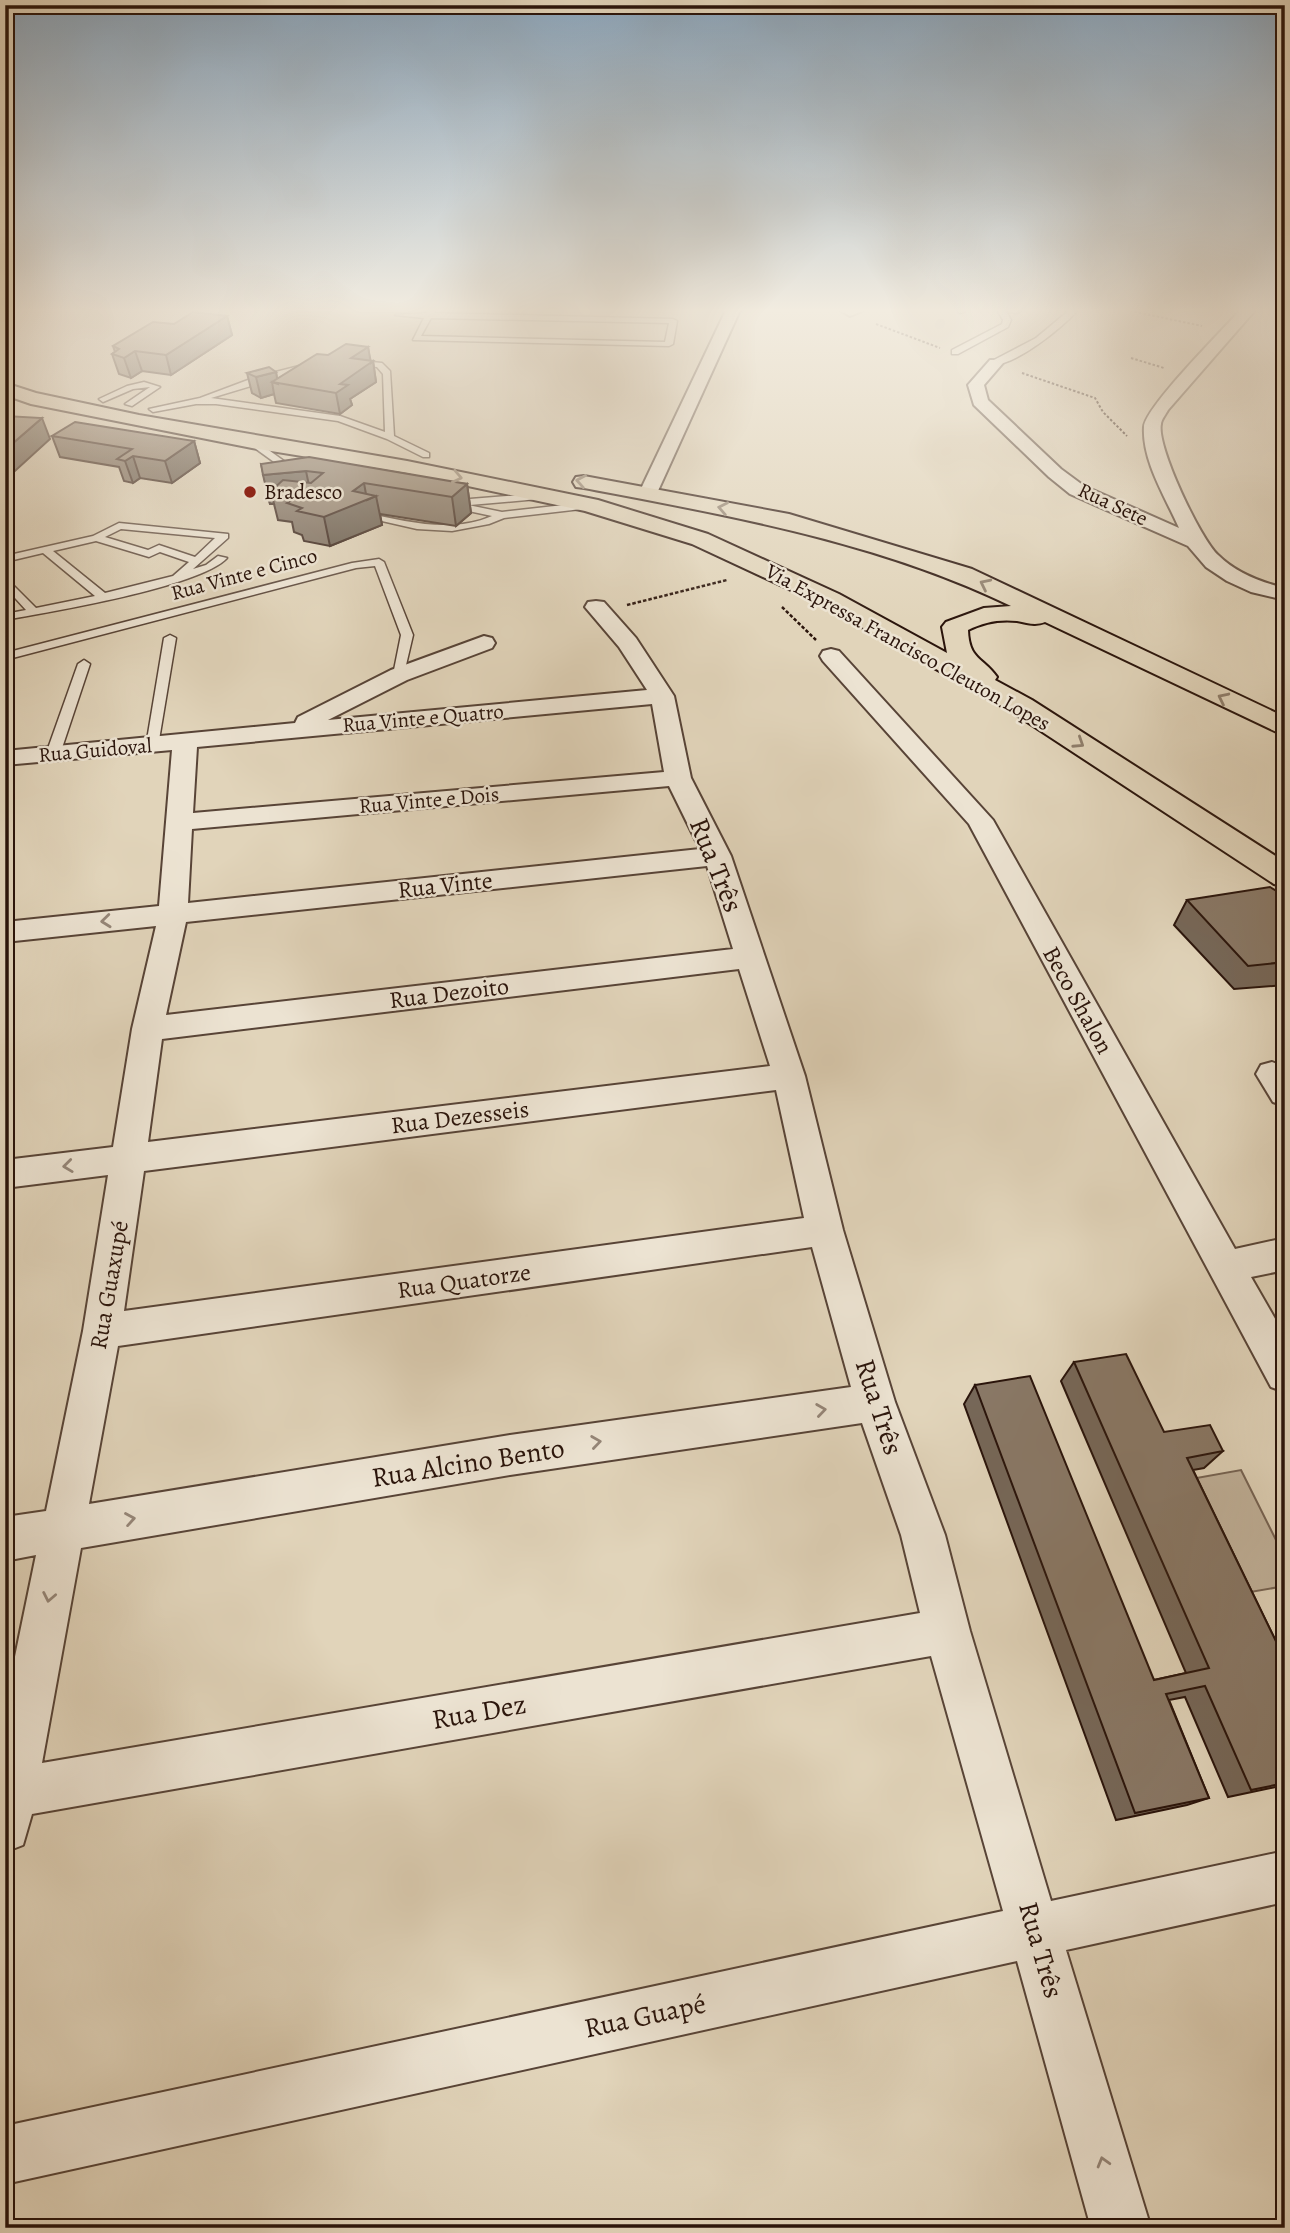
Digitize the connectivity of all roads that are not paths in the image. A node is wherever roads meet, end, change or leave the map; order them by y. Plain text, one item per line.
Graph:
1 (97, 412) edge
2 (172, 412) edge
3 (286, 412) edge
4 (389, 412) edge
5 (686, 412) edge
6 (991, 412) edge
7 (1159, 412) edge
8 (390, 437) junction
9 (252, 442) junction
10 (426, 455) junction
11 (530, 472) dead end
12 (295, 473) junction
13 (315, 479) edge
14 (570, 479) dead end
15 (285, 480) edge
16 (648, 493) junction
17 (546, 496) junction
18 (436, 502) edge
19 (449, 504) junction
20 (590, 505) junction
21 (502, 514) junction
22 (365, 516) edge
23 (96, 538) junction
24 (1195, 542) junction
25 (46, 551) junction
26 (222, 558) dead end
27 (5, 559) edge
28 (194, 560) junction
29 (177, 578) junction
30 (5, 580) edge
31 (1285, 594) edge
32 (104, 598) junction
33 (597, 607) road end
34 (33, 611) junction
35 (5, 617) edge
36 (1091, 635) junction
37 (170, 638) dead end
38 (484, 643) dead end
39 (831, 656) road end
40 (5, 657) edge
41 (84, 664) dead end
42 (399, 675) junction
43 (662, 696) junction
44 (1021, 706) junction
45 (1285, 728) edge
46 (291, 730) junction
47 (185, 739) junction
48 (152, 746) junction
49 (53, 754) junction
50 (5, 758) edge
51 (678, 778) junction
52 (181, 822) junction
53 (717, 856) junction
54 (1285, 877) edge
55 (173, 914) junction
56 (5, 932) edge
57 (750, 957) junction
58 (148, 1029) junction
59 (789, 1076) junction
60 (131, 1158) junction
61 (5, 1174) edge
62 (825, 1230) junction
63 (1285, 1254) edge
64 (1224, 1267) junction
65 (102, 1331) junction
66 (1285, 1374) edge
67 (875, 1402) junction
68 (62, 1530) junction
69 (5, 1539) edge
70 (947, 1631) junction
71 (8, 1810) edge
72 (1285, 1876) edge
73 (1036, 1931) junction
74 (5, 2155) edge
75 (1121, 2228) edge

1 - 9 highway, Via Expressa Francisco Cleuton Lopes
2 - 10 highway
3 - 8 lane
4 - 8 lane
5 - 16 street
6 - 24 street, Rua Sete
7 - 24 street, Rua Sete
8 - 10 lane
9 - 12 lane
9 -> 17 highway, Via Expressa Francisco Cleuton Lopes
10 - 11 highway
12 - 13 lane
12 - 15 lane
16 -> 14 highway
36 -> 16 highway
17 - 19 lane
17 - 20 highway, Via Expressa Francisco Cleuton Lopes
18 - 19 lane
19 - 21 lane
20 - 21 lane
20 - 44 highway, Via Expressa Francisco Cleuton Lopes
21 - 22 lane
23 - 25 lane
23 - 28 lane
23 - 28 lane
24 - 31 street, Rua Sete
25 - 27 lane
25 - 32 lane
26 - 29 lane
28 - 29 lane
29 - 32 lane
30 - 34 lane
32 - 34 lane
33 - 43 street, Rua Três
34 - 35 lane
36 - 44 highway
45 -> 36 highway
37 - 48 lane
38 - 42 street
39 - 64 street, Beco Shalon
40 - 42 lane, Rua Vinte e Cinco
41 - 49 lane
42 - 46 street
43 - 46 street, Rua Vinte e Quatro
43 - 51 street, Rua Três
44 -> 54 highway, Via Expressa Francisco Cleuton Lopes
46 - 47 street, Rua Vinte e Quatro
47 - 48 street, Rua Guidoval
47 - 52 street, Rua Guaxupé
48 - 49 street, Rua Guidoval
49 - 50 street, Rua Guidoval
51 - 52 street, Rua Vinte e Dois
51 - 53 street, Rua Três
52 - 55 street, Rua Guaxupé
53 - 55 street, Rua Vinte
53 - 57 street, Rua Três
55 -> 56 street, Rua Vinte
55 - 58 street, Rua Guaxupé
57 - 58 street, Rua Dezoito
57 - 59 street, Rua Três
58 - 60 street, Rua Guaxupé
59 - 60 street, Rua Dezesseis
59 - 62 street, Rua Três
60 -> 61 street, Rua Dezesseis
60 - 65 street, Rua Guaxupé
62 - 65 street, Rua Quatorze
62 - 67 street, Rua Três
63 - 64 street
64 - 66 street, Beco Shalon
65 - 68 street, Rua Guaxupé
68 -> 67 street, Rua Alcino Bento
67 - 70 street, Rua Três
68 - 69 street, Rua Alcino Bento
68 -> 71 street, Rua Guaxupé
70 - 71 street, Rua Dez
70 - 73 street, Rua Três
72 - 73 street, Rua Guapé
73 - 74 street, Rua Guapé
75 -> 73 street, Rua Três

